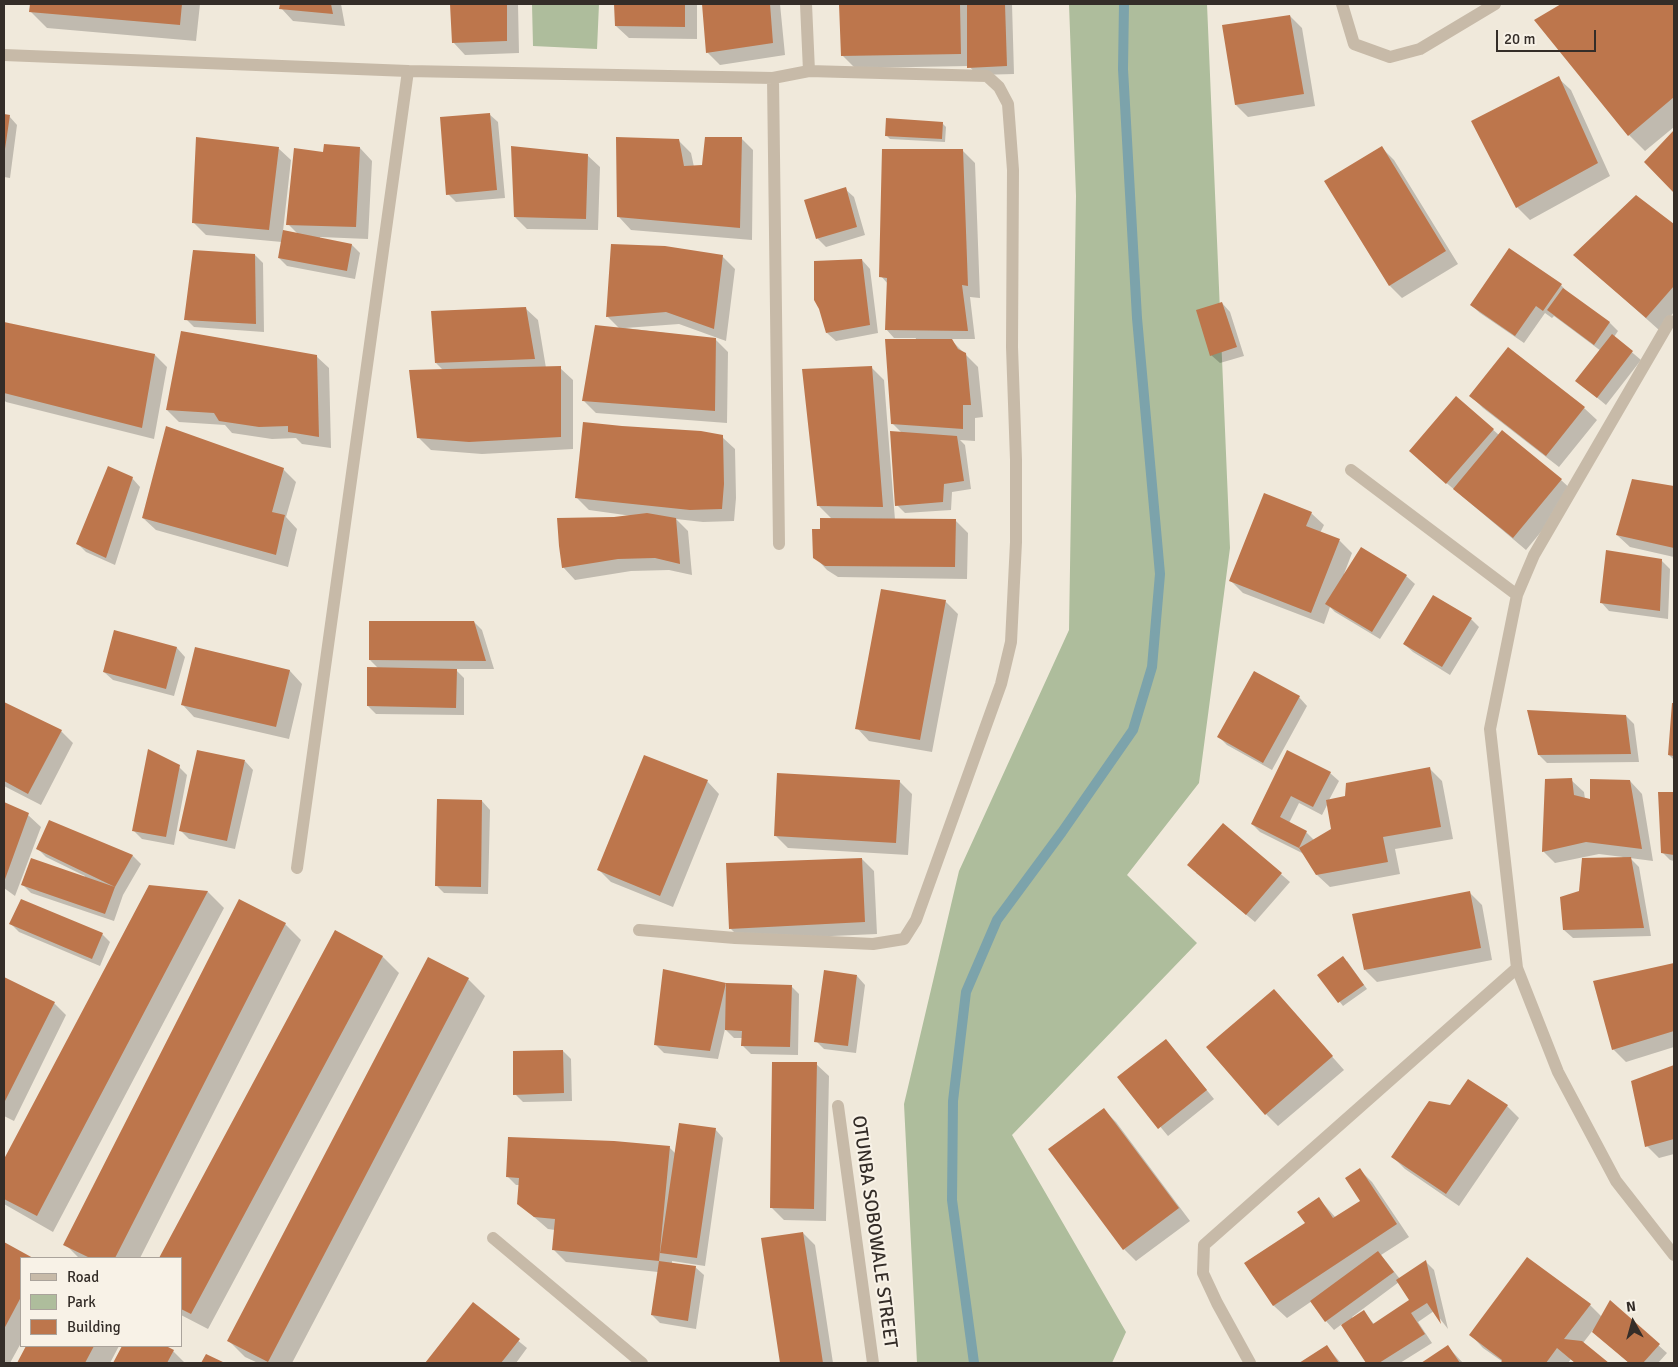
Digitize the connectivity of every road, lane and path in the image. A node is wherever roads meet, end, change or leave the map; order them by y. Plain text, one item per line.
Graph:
1 (806, 4) edge
2 (1342, 4) edge
3 (1495, 4) edge
4 (4, 55) edge
5 (408, 71) junction
6 (809, 72) junction
7 (773, 78) junction
8 (1670, 321) dead end
9 (1351, 470) dead end
10 (779, 544) dead end
11 (1517, 595) junction
12 (297, 868) dead end
13 (639, 930) dead end
14 (1517, 968) junction
15 (838, 1106) dead end
16 (493, 1238) dead end
17 (1674, 1255) edge
18 (642, 1363) edge
19 (873, 1363) edge
20 (1250, 1363) edge

1 - 6 street
2 - 3 street
4 - 5 street
5 - 7 street
5 - 12 street
6 - 7 street
6 - 13 street
7 - 10 street
8 - 11 street
9 - 11 street
11 - 14 street
14 - 17 street
14 - 20 street
15 - 19 street, OTUNBA SOBOWALE STREET
16 - 18 street

